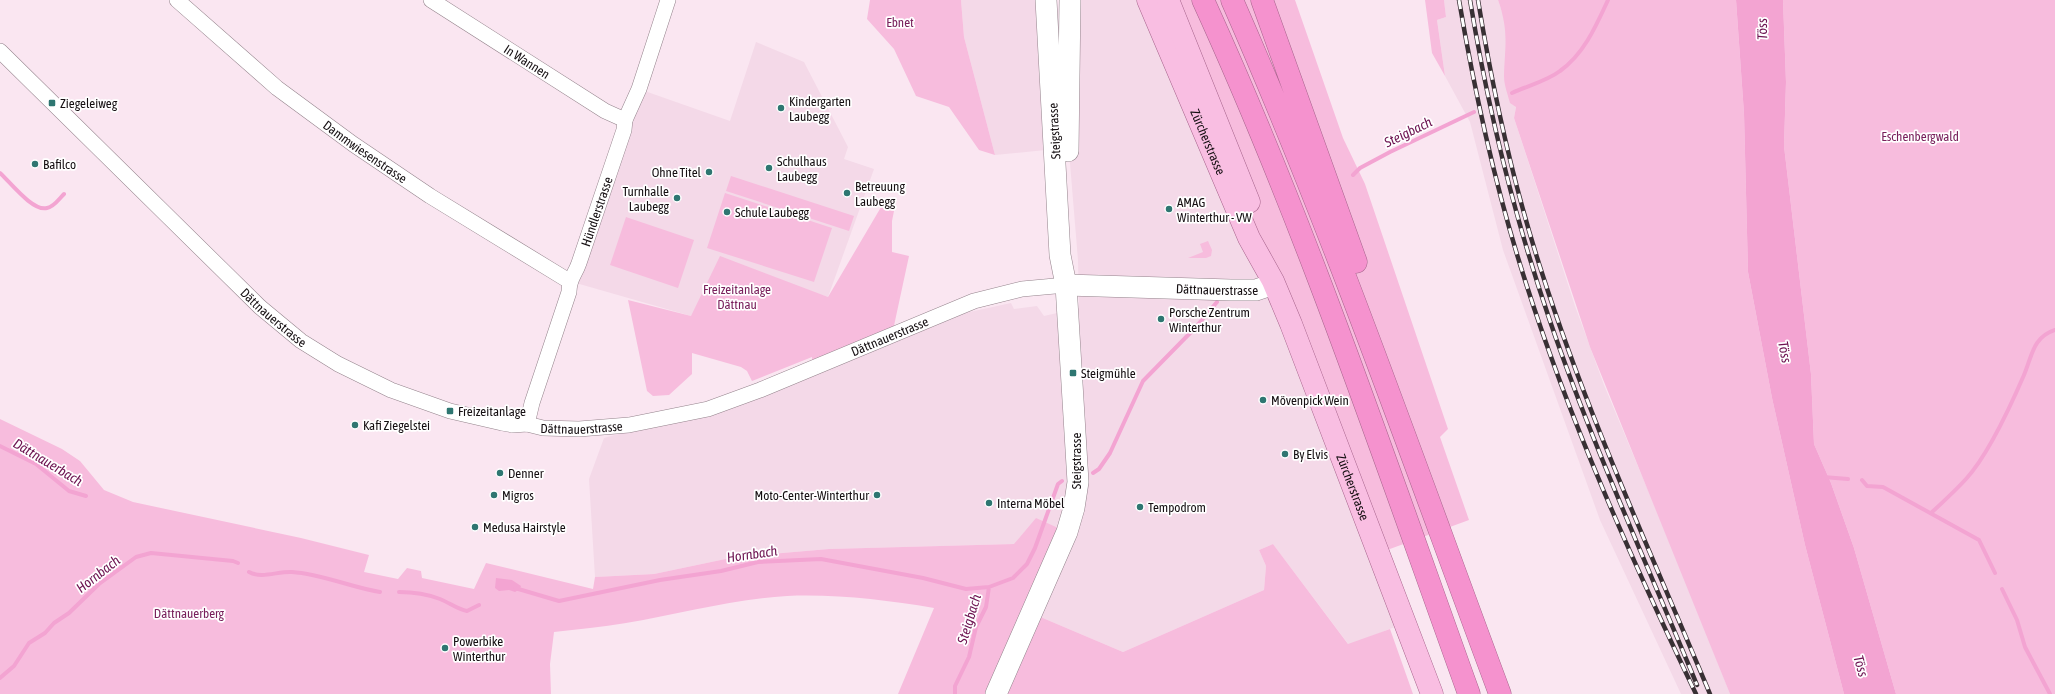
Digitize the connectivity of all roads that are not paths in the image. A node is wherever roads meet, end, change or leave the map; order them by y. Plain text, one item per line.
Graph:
1 (177, 0) edge
2 (431, 0) edge
3 (668, 0) edge
4 (1046, 0) edge
5 (1070, 0) edge
6 (1148, 0) edge
7 (1168, 0) edge
8 (1203, 0) edge
9 (1232, 0) edge
10 (1262, 0) edge
11 (0, 51) edge
12 (625, 120) junction
13 (569, 281) junction
14 (1274, 283) junction
15 (1066, 285) junction
16 (1387, 384) junction
17 (527, 424) junction
18 (996, 694) edge
19 (1432, 694) edge
20 (1469, 694) edge
21 (1500, 694) edge

1 - 13 street, Dammwiesenstrasse
2 - 12 street, In Wannen
3 - 12 street, Hündlerstrasse
4 - 15 main road, Steigstrasse
5 - 15 main road, Steigstrasse
6 - 14 main road, Zürcherstrasse
7 - 14 main road, Zürcherstrasse
8 - 20 highway
9 - 16 highway
10 - 16 highway
11 - 17 street, Dättnauerstrasse
12 - 13 street, Hündlerstrasse
13 - 17 street, Hündlerstrasse
14 - 15 main road, Dättnauerstrasse
14 - 19 main road, Zürcherstrasse
15 - 17 street, Dättnauerstrasse
15 - 18 main road, Steigstrasse
16 - 21 highway

